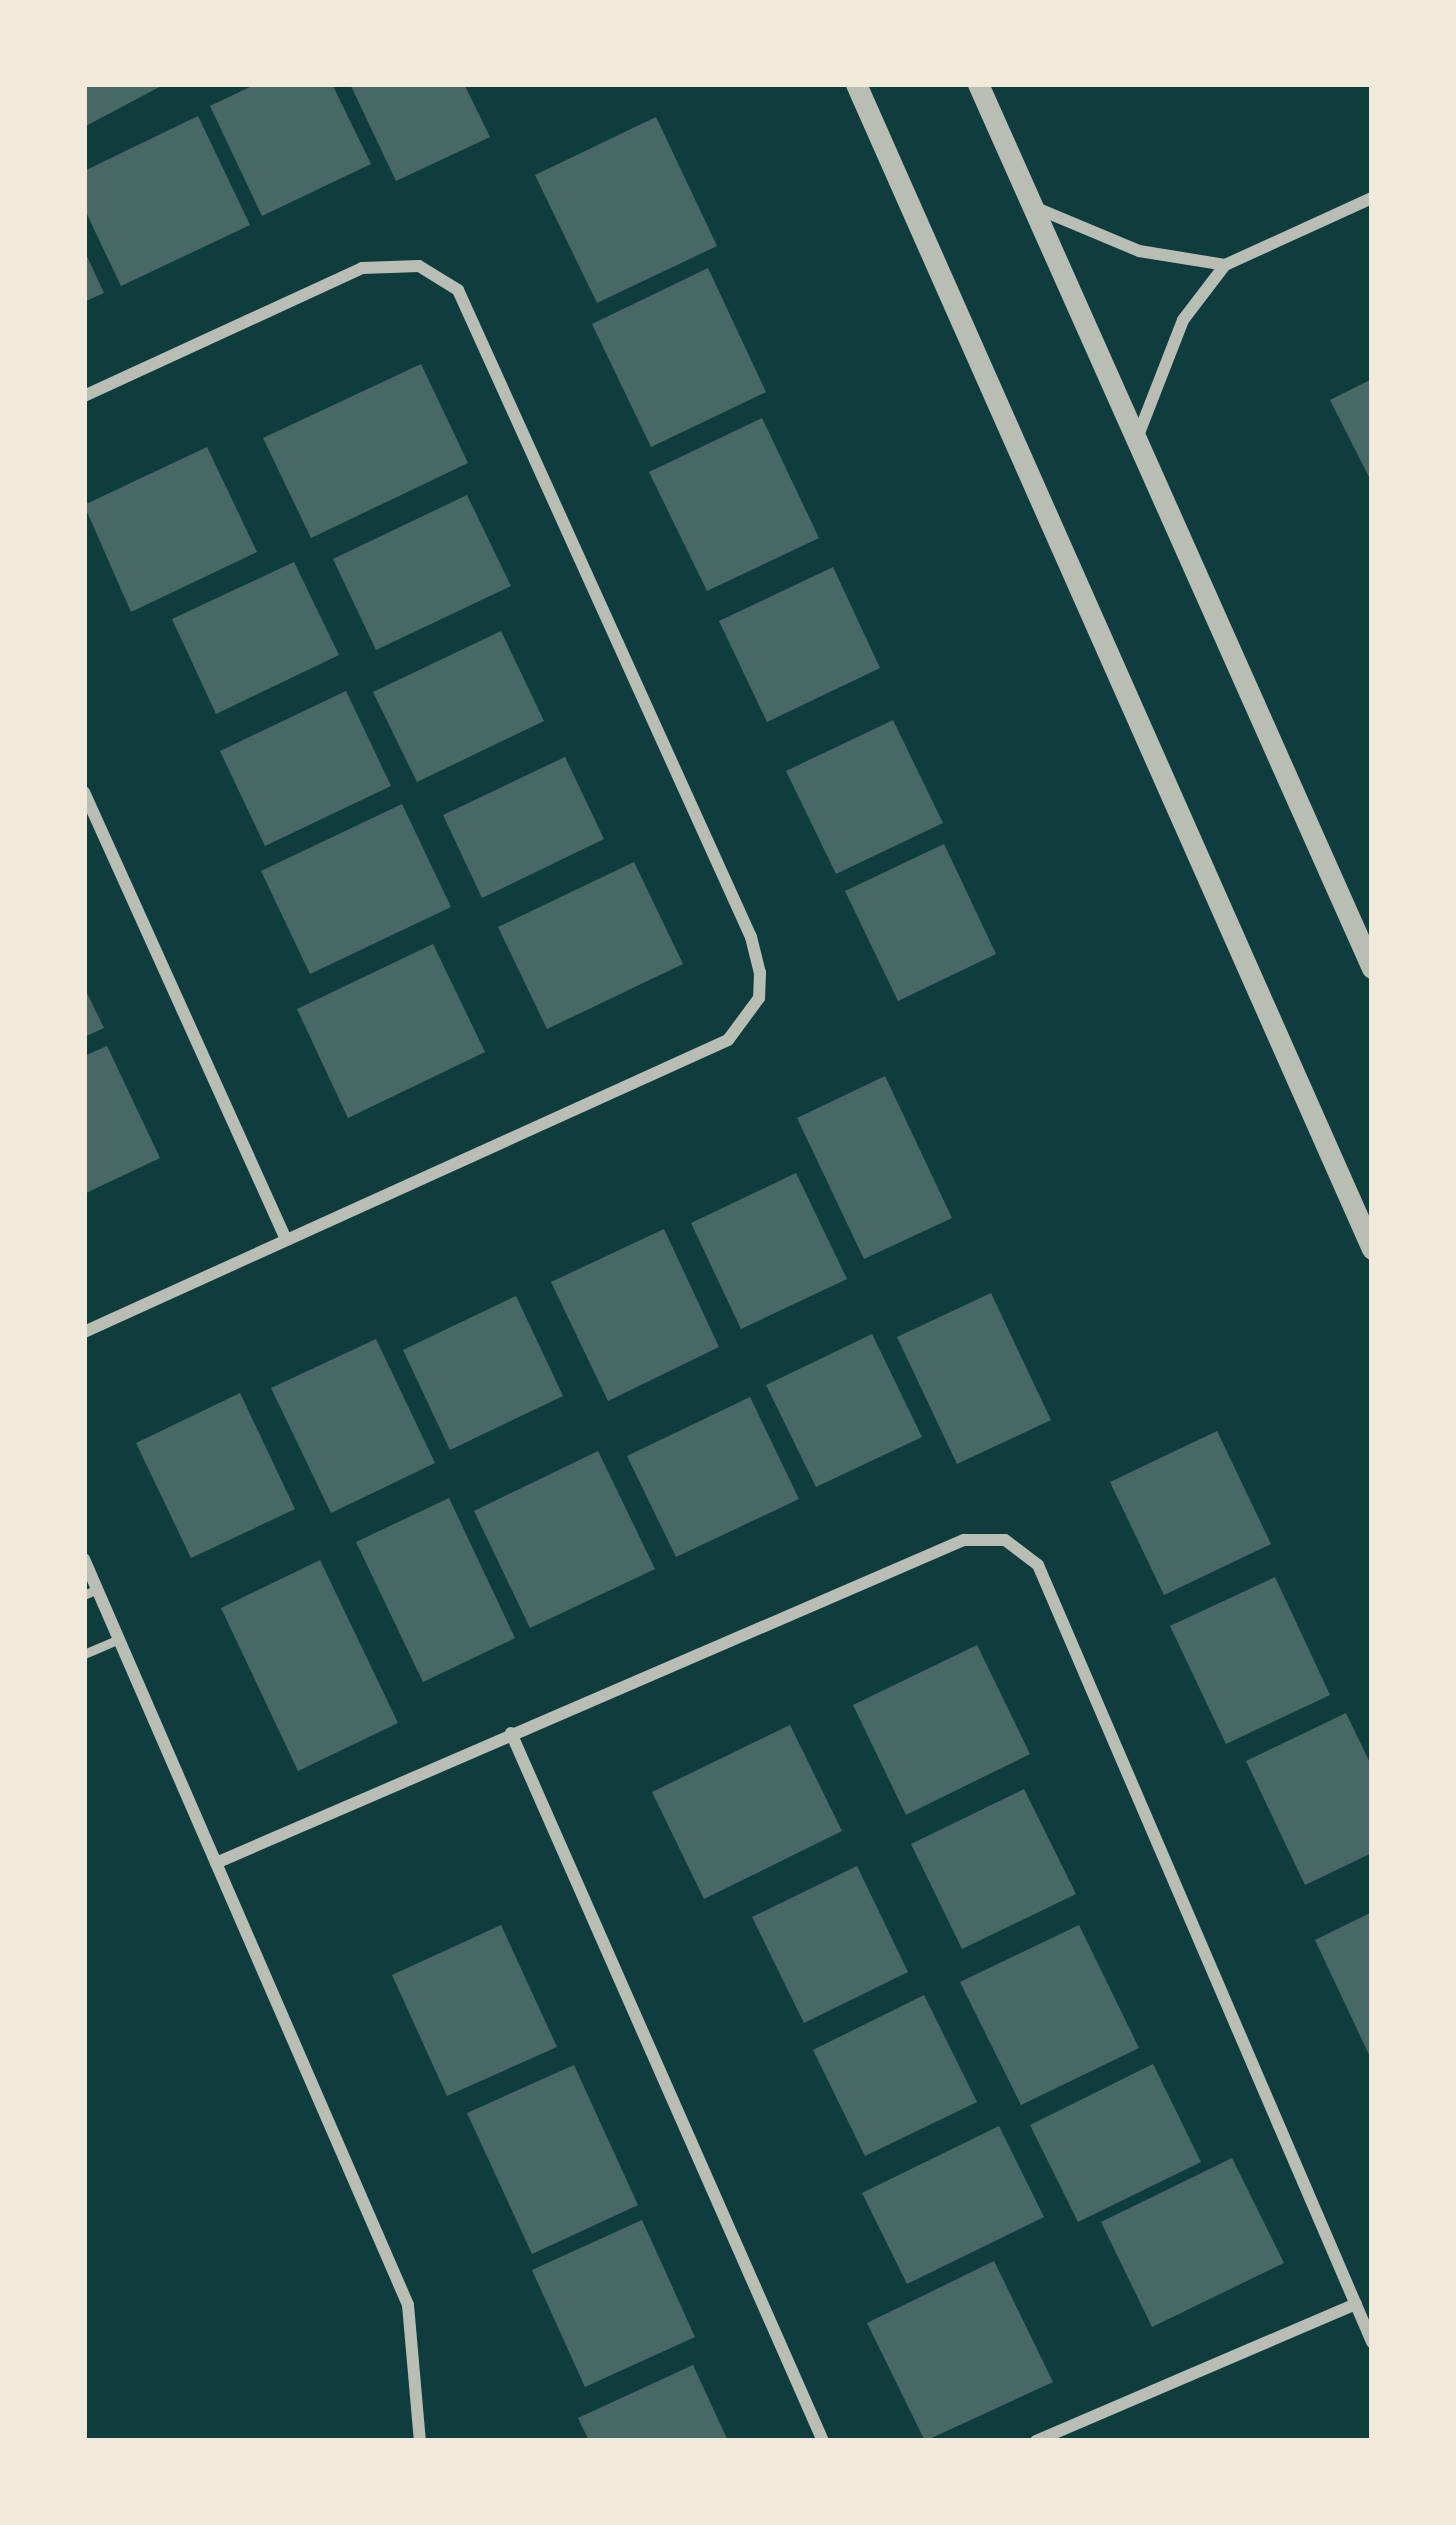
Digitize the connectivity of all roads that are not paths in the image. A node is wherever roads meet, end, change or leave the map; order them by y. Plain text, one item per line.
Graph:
1 (856, 84) edge
2 (979, 84) edge
3 (1372, 198) edge
4 (1034, 207) junction
5 (1225, 265) junction
6 (84, 396) edge
7 (1139, 434) junction
8 (84, 792) edge
9 (1372, 968) edge
10 (286, 1240) junction
11 (1372, 1249) edge
12 (84, 1332) edge
13 (84, 1559) edge
14 (90, 1592) edge
15 (119, 1639) junction
16 (84, 1654) edge
17 (512, 1733) junction
18 (216, 1863) junction
19 (1356, 2304) junction
20 (1372, 2342) edge
21 (420, 2441) edge
22 (823, 2441) edge
23 (1036, 2441) edge

1 - 11 street
2 - 4 street
3 - 5 street
4 - 5 street
4 - 7 street
5 - 7 street
6 - 10 street
7 - 9 street
8 - 10 street
10 - 12 street
13 - 14 street
14 - 15 street
15 - 16 lane
15 - 18 street
17 - 18 street
17 - 19 street
17 - 22 street
18 - 21 street
19 - 20 street
19 - 23 street

